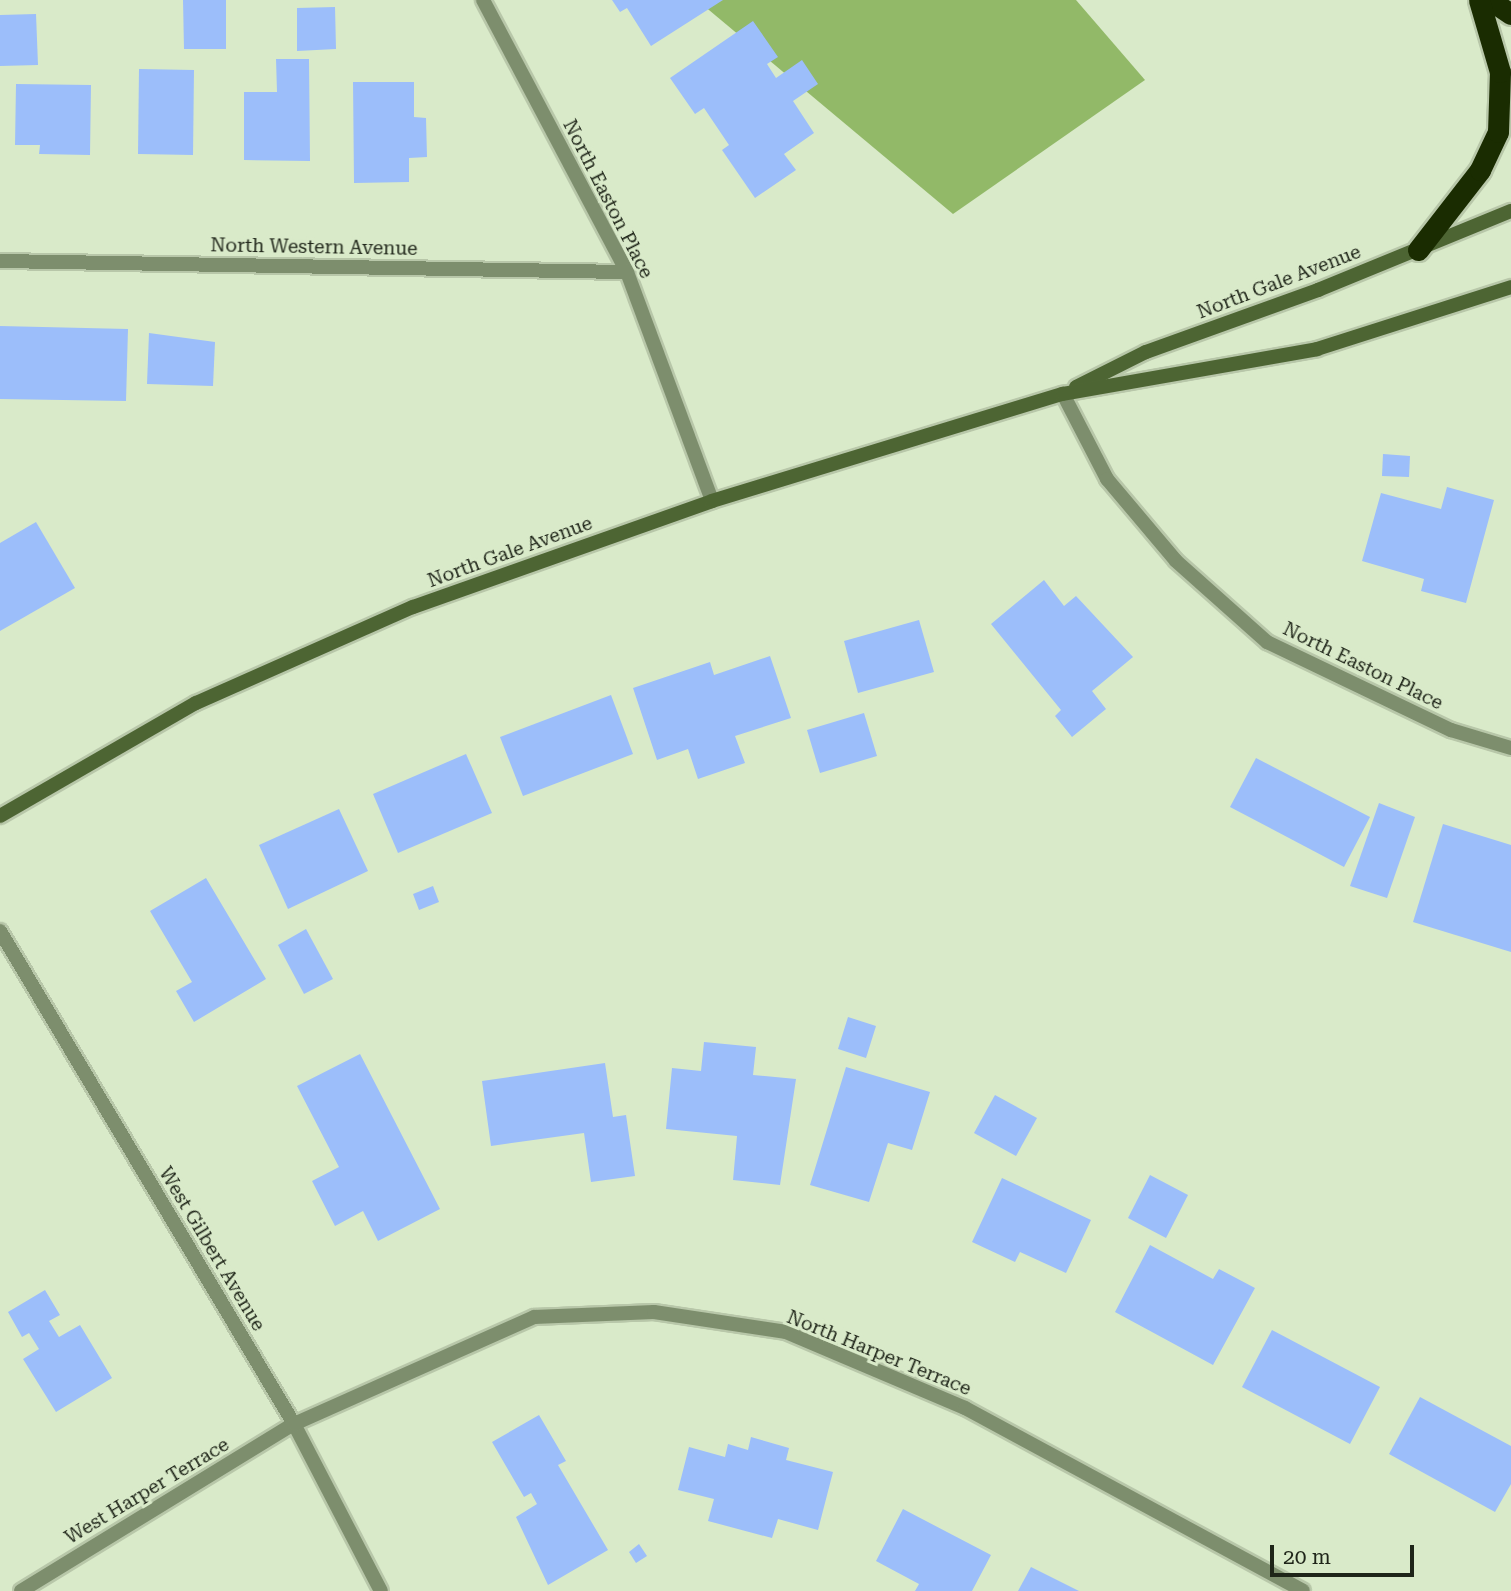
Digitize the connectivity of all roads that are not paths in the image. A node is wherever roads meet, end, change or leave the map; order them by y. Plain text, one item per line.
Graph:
1 (483, 0) edge
2 (1479, 0) edge
3 (1490, 0) edge
4 (1511, 14) edge
5 (1511, 211) edge
6 (1418, 250) junction
7 (0, 261) edge
8 (627, 272) junction
9 (1511, 287) edge
10 (1063, 394) junction
11 (712, 501) junction
12 (1511, 748) edge
13 (0, 816) edge
14 (0, 931) edge
15 (294, 1424) junction
16 (20, 1591) edge
17 (382, 1591) edge
18 (1303, 1591) edge

1 - 8 street, North Easton Place
2 - 6 highway
3 - 4 highway
5 - 6 main road, North Gale Avenue
6 - 10 main road, North Gale Avenue
7 - 8 street, North Western Avenue
8 - 11 street, North Easton Place
9 - 10 main road, North Gale Avenue
10 - 11 main road, North Gale Avenue
10 - 12 street, North Easton Place
11 - 13 main road, North Gale Avenue
14 - 15 street, West Gilbert Avenue
15 - 16 street, West Harper Terrace
15 - 17 street, West Gilbert Avenue
15 - 18 street, North Harper Terrace

